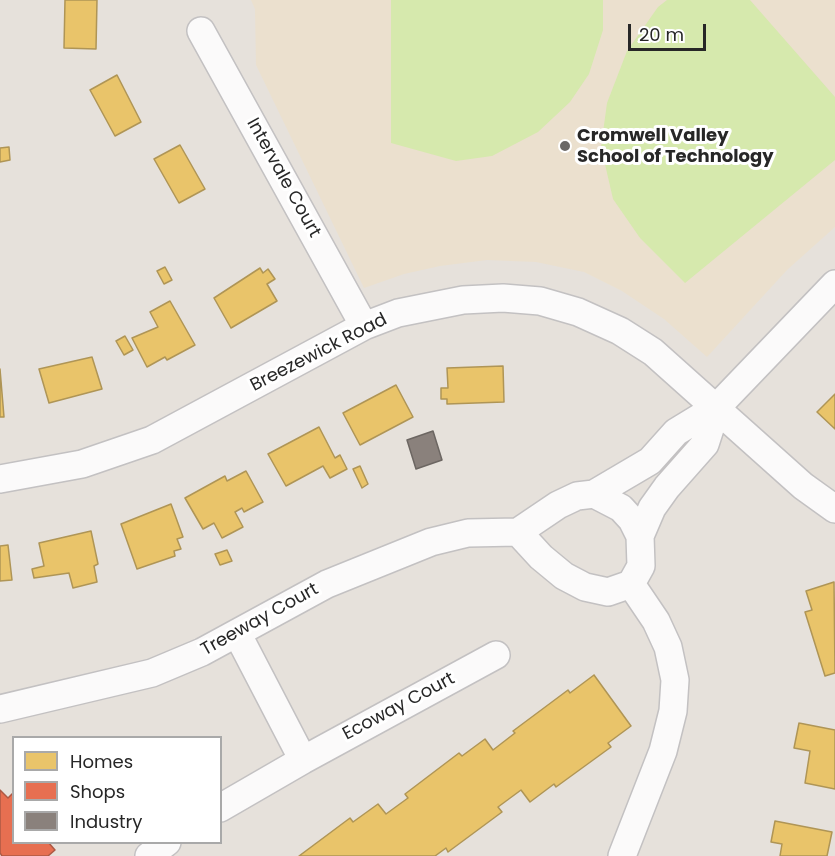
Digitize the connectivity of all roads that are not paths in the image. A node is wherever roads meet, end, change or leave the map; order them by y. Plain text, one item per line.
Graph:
1 (201, 31) dead end
2 (835, 284) edge
3 (364, 326) junction
4 (717, 407) junction
5 (0, 479) edge
6 (594, 494) junction
7 (835, 509) edge
8 (518, 532) junction
9 (639, 536) junction
10 (631, 584) junction
11 (237, 633) junction
12 (496, 655) dead end
13 (0, 709) edge
14 (303, 760) junction
15 (222, 807) edge
16 (166, 844) edge
17 (149, 856) edge
18 (622, 856) edge

1 - 3 street, Intervale Court
2 - 4 street
3 - 4 street, Breezewick Road
3 - 5 street, Breezewick Road
4 - 6 street
4 - 7 street, Breezewick Road
4 - 9 street
6 - 8 street
6 - 9 street
8 - 10 street
8 - 11 street, Treeway Court
9 - 10 street
10 - 18 street
11 - 13 street, Treeway Court
11 - 14 street
12 - 14 street, Ecoway Court
14 - 15 street, Ecoway Court
16 - 17 street

